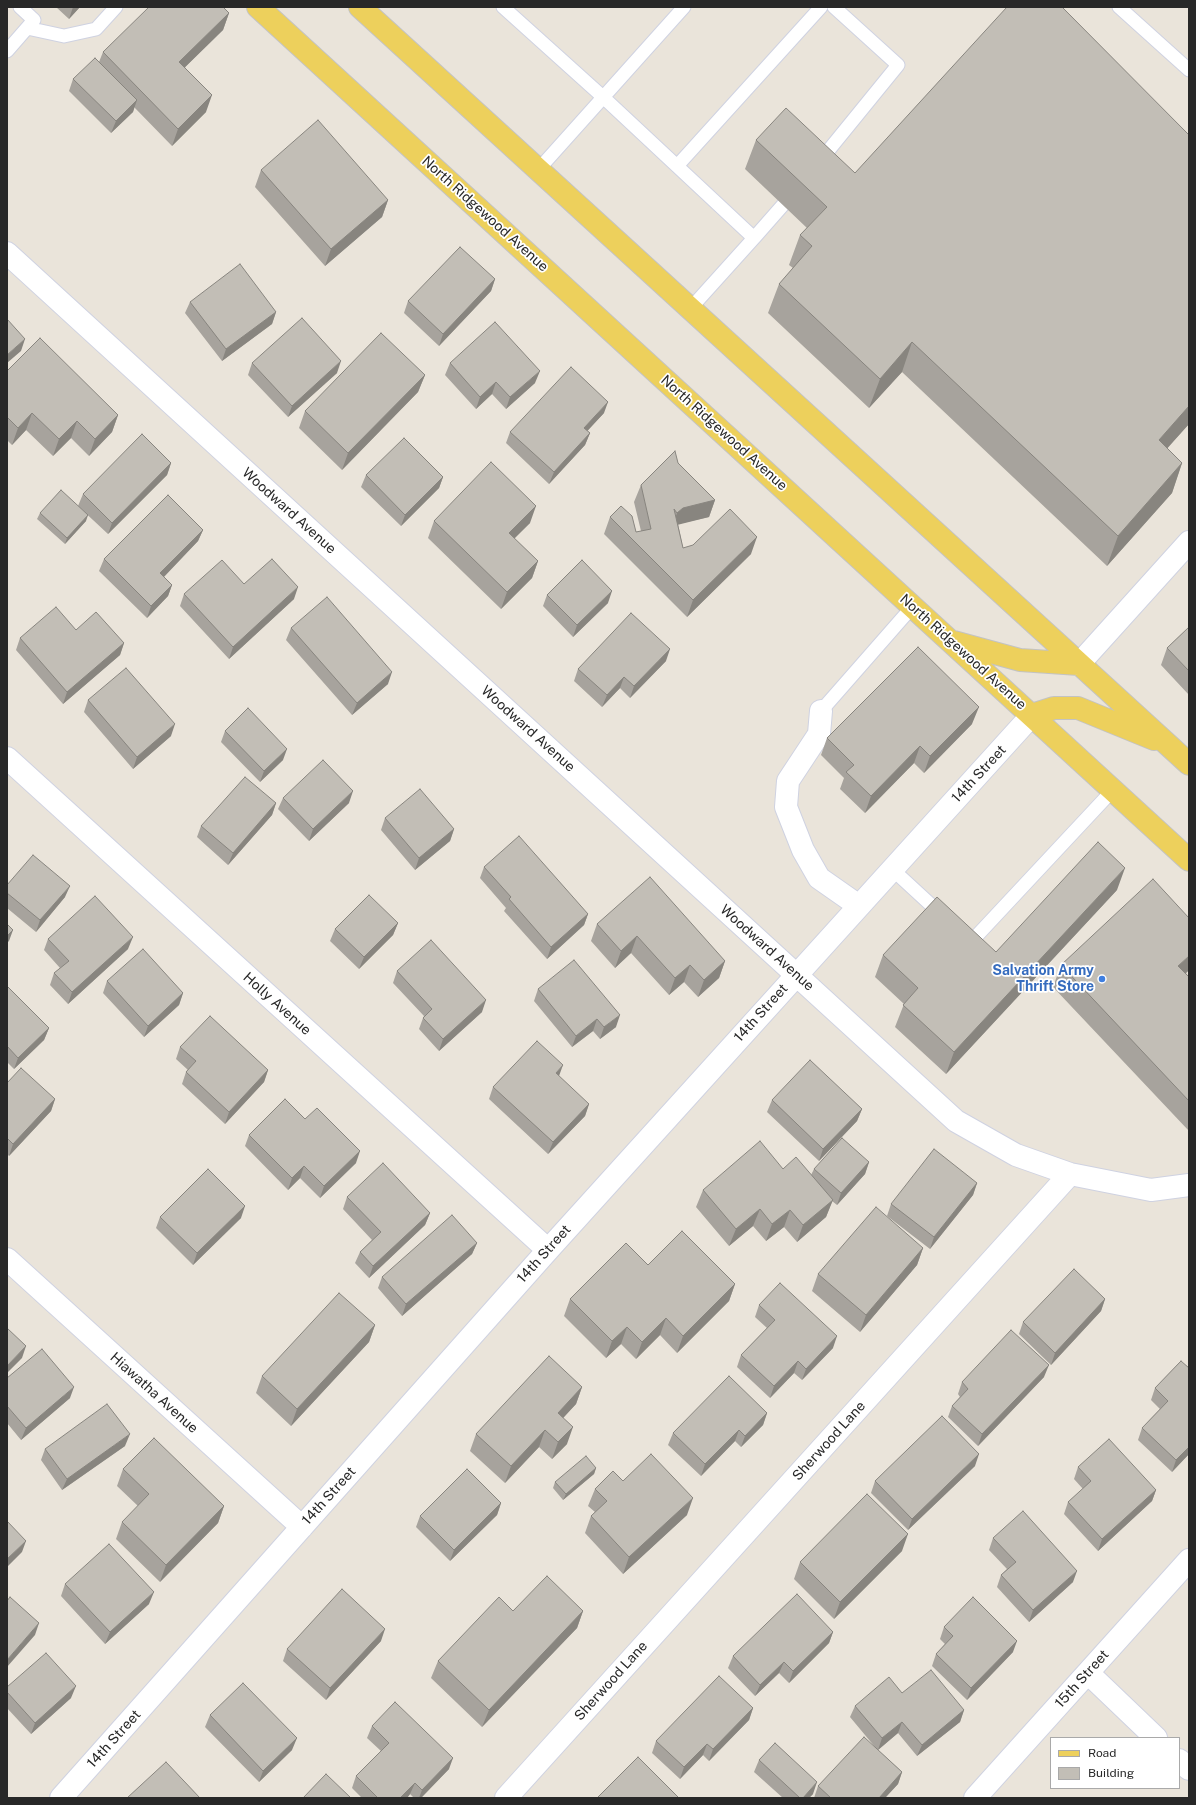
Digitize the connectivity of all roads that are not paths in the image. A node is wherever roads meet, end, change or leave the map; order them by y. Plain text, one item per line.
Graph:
1 (20, 7) edge
2 (116, 7) edge
3 (258, 7) edge
4 (360, 7) edge
5 (503, 7) edge
6 (684, 7) edge
7 (821, 7) edge
8 (834, 7) edge
9 (1119, 7) edge
10 (27, 28) junction
11 (7, 50) edge
12 (1189, 70) edge
13 (603, 97) junction
14 (677, 166) junction
15 (538, 170) junction
16 (812, 171) edge
17 (783, 205) edge
18 (754, 238) junction
19 (7, 252) edge
20 (690, 309) junction
21 (1189, 542) edge
22 (913, 606) junction
23 (951, 641) junction
24 (1079, 664) junction
25 (821, 711) joint
26 (1032, 715) junction
27 (1166, 744) junction
28 (7, 758) edge
29 (1189, 764) edge
30 (1112, 791) junction
31 (1189, 860) edge
32 (892, 868) junction
33 (859, 906) junction
34 (796, 974) junction
35 (1070, 1174) junction
36 (1189, 1185) edge
37 (548, 1250) junction
38 (7, 1259) edge
39 (302, 1527) junction
40 (1189, 1560) edge
41 (1088, 1673) junction
42 (1155, 1737) edge
43 (1180, 1761) edge
44 (1189, 1769) edge
45 (61, 1798) edge
46 (506, 1798) edge
47 (975, 1798) edge

1 - 10 lane
2 - 10 lane
3 - 22 main road, North Ridgewood Avenue
4 - 15 main road
5 - 13 lane
6 - 13 lane
7 - 14 lane
8 - 16 lane
9 - 12 lane
10 - 11 lane
13 - 14 lane
13 - 15 lane
14 - 18 lane
15 - 20 main road
17 - 18 lane
18 - 20 lane
19 - 34 street, Woodward Avenue
20 - 24 main road
21 - 24 street
22 - 23 main road, North Ridgewood Avenue
22 - 25 lane
23 - 24 main road
23 - 26 main road, North Ridgewood Avenue
24 - 27 main road
25 - 33 street
26 - 27 main road
26 - 30 main road, North Ridgewood Avenue
26 - 32 street, 14th Street
27 - 29 main road
28 - 37 street, Holly Avenue
30 - 31 main road, North Ridgewood Avenue
30 - 32 lane
32 - 33 street, 14th Street
33 - 34 street, 14th Street
34 - 35 street, Woodward Avenue
34 - 37 street, 14th Street
35 - 36 street
35 - 46 street, Sherwood Lane
37 - 39 street, 14th Street
38 - 39 street, Hiawatha Avenue
39 - 45 street, 14th Street
40 - 41 street, 15th Street
41 - 42 street
41 - 47 street, 15th Street
43 - 44 street

